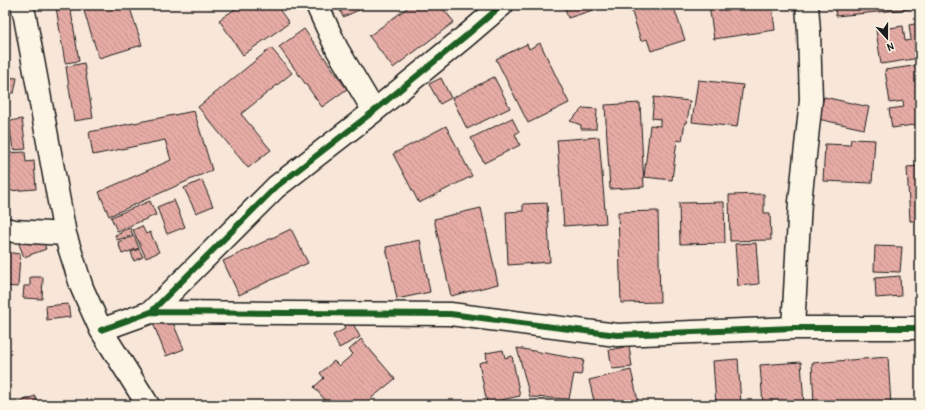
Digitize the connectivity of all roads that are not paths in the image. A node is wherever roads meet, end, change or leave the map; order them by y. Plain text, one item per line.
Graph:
1 (317, 5) edge
2 (502, 5) edge
3 (807, 5) edge
4 (5, 10) edge
5 (24, 11) edge
6 (374, 111) junction
7 (5, 229) edge
8 (65, 234) junction
9 (151, 312) junction
10 (793, 328) junction
11 (920, 328) edge
12 (101, 330) junction
13 (148, 405) edge

1 - 6 street
2 - 6 street
3 - 10 street
4 - 5 street
5 - 8 street
6 - 9 street
7 - 8 street
8 - 12 street
9 - 10 street
9 - 12 street
10 - 11 street
12 - 13 street

